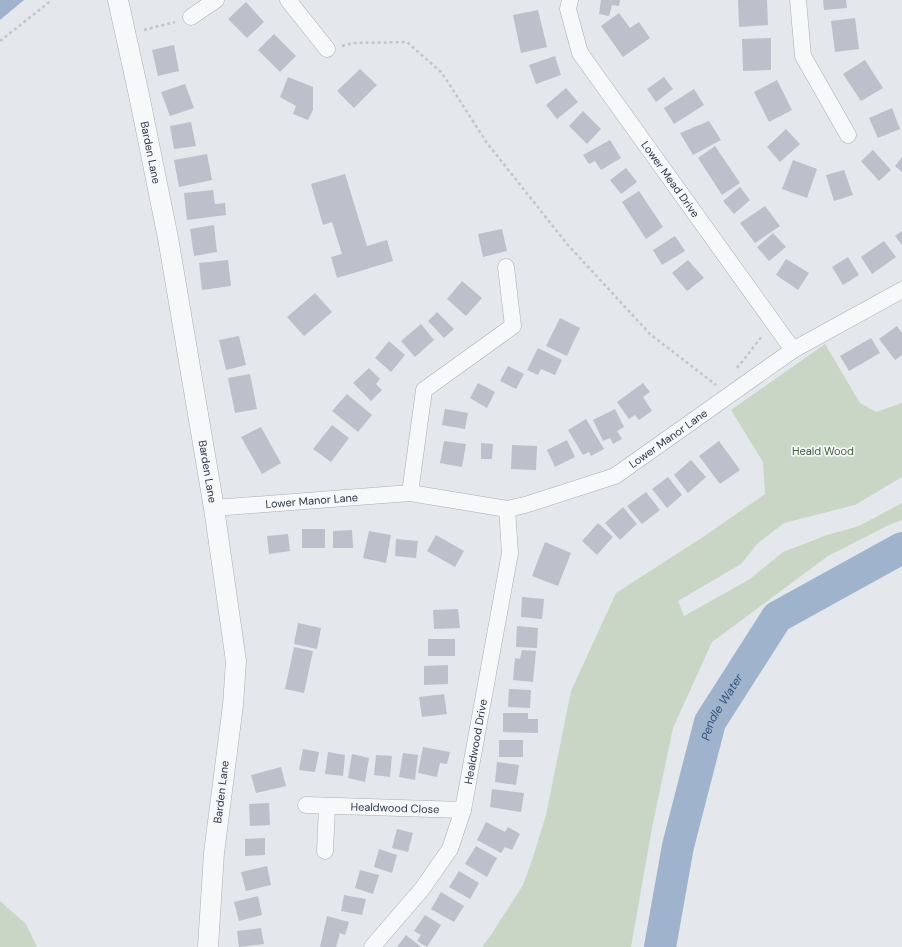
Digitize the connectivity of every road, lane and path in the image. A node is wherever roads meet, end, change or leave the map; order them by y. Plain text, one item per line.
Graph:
1 (52, 0) edge
2 (118, 0) edge
3 (216, 0) edge
4 (288, 0) edge
5 (570, 0) edge
6 (798, 0) edge
7 (191, 18) joint
8 (126, 35) junction
9 (0, 41) edge
10 (327, 49) joint
11 (848, 135) dead end
12 (506, 267) dead end
13 (902, 290) edge
14 (793, 350) junction
15 (721, 389) dead end
16 (410, 493) junction
17 (214, 508) junction
18 (507, 509) junction
19 (306, 805) dead end
20 (327, 806) junction
21 (463, 810) junction
22 (325, 851) dead end
23 (208, 947) edge
24 (372, 947) edge

1 - 9 path
2 - 8 street, Barden Lane
3 - 7 street
4 - 10 street
5 - 14 street, Lower Mead Drive
6 - 11 street
7 - 8 path
8 - 17 street, Barden Lane
10 - 15 path
12 - 16 street
13 - 14 street, Lower Manor Lane
14 - 18 street, Lower Manor Lane
16 - 17 street, Lower Manor Lane
16 - 18 street, Lower Manor Lane
17 - 23 street, Barden Lane
18 - 21 street, Healdwood Drive
19 - 20 street, Healdwood Close
20 - 21 street, Healdwood Close
20 - 22 street
21 - 24 street, Healdwood Drive

